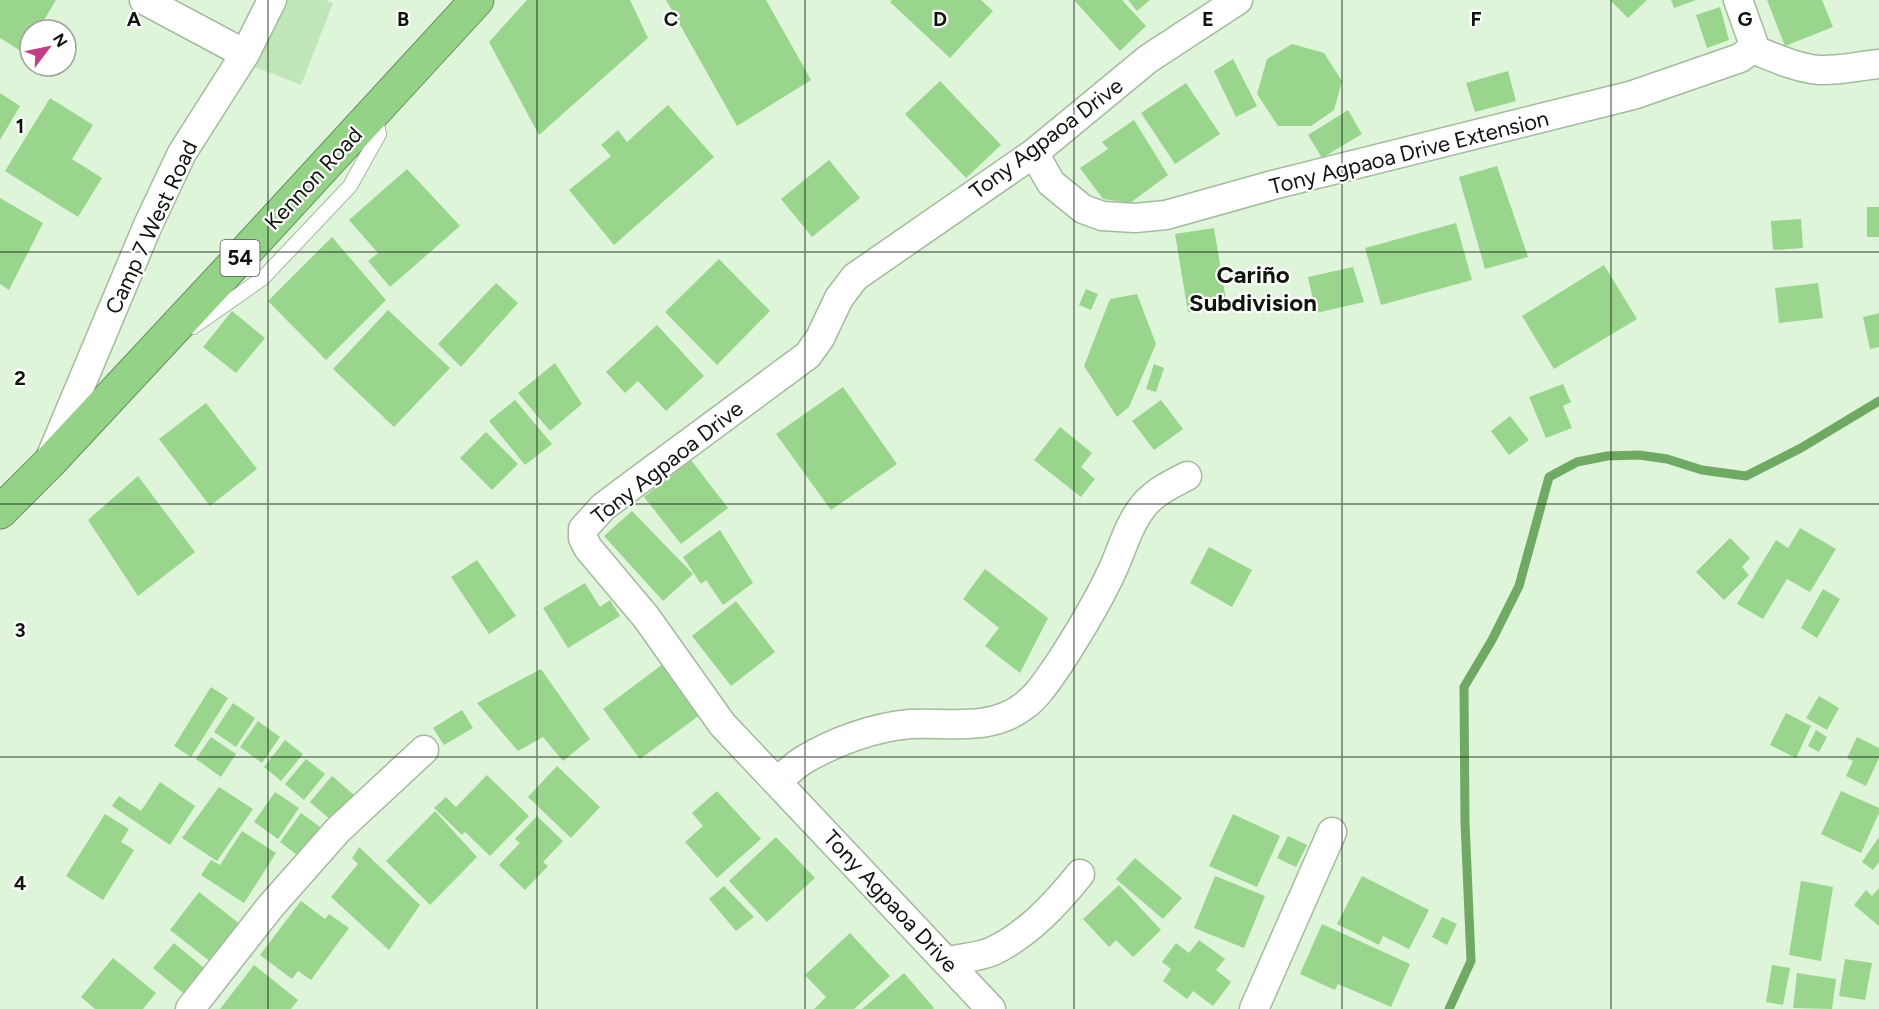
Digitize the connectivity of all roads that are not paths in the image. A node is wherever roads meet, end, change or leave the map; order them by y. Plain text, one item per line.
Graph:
1 (144, 0) edge
2 (272, 0) edge
3 (477, 0) edge
4 (1238, 0) edge
5 (1738, 0) edge
6 (1752, 49) junction
7 (246, 54) junction
8 (1879, 63) edge
9 (1034, 153) junction
10 (48, 464) junction
11 (1187, 476) dead end
12 (0, 512) edge
13 (424, 750) dead end
14 (778, 781) junction
15 (1332, 832) dead end
16 (1080, 874) dead end
17 (948, 961) junction
18 (190, 1009) edge
19 (991, 1009) edge
20 (1254, 1009) edge

1 - 7 street
2 - 7 street, Camp 7 West Road
3 - 10 highway, Kennon Road / 54
4 - 9 street, Tony Agpaoa Drive
5 - 6 street
6 - 8 street
6 - 9 street, Tony Agpaoa Drive Extension
7 - 10 street, Camp 7 West Road
9 - 14 street, Tony Agpaoa Drive
10 - 12 highway, Kennon Road / 54
11 - 14 street
13 - 18 street
14 - 17 street, Tony Agpaoa Drive
15 - 20 street
16 - 17 street
17 - 19 street, Tony Agpaoa Drive

